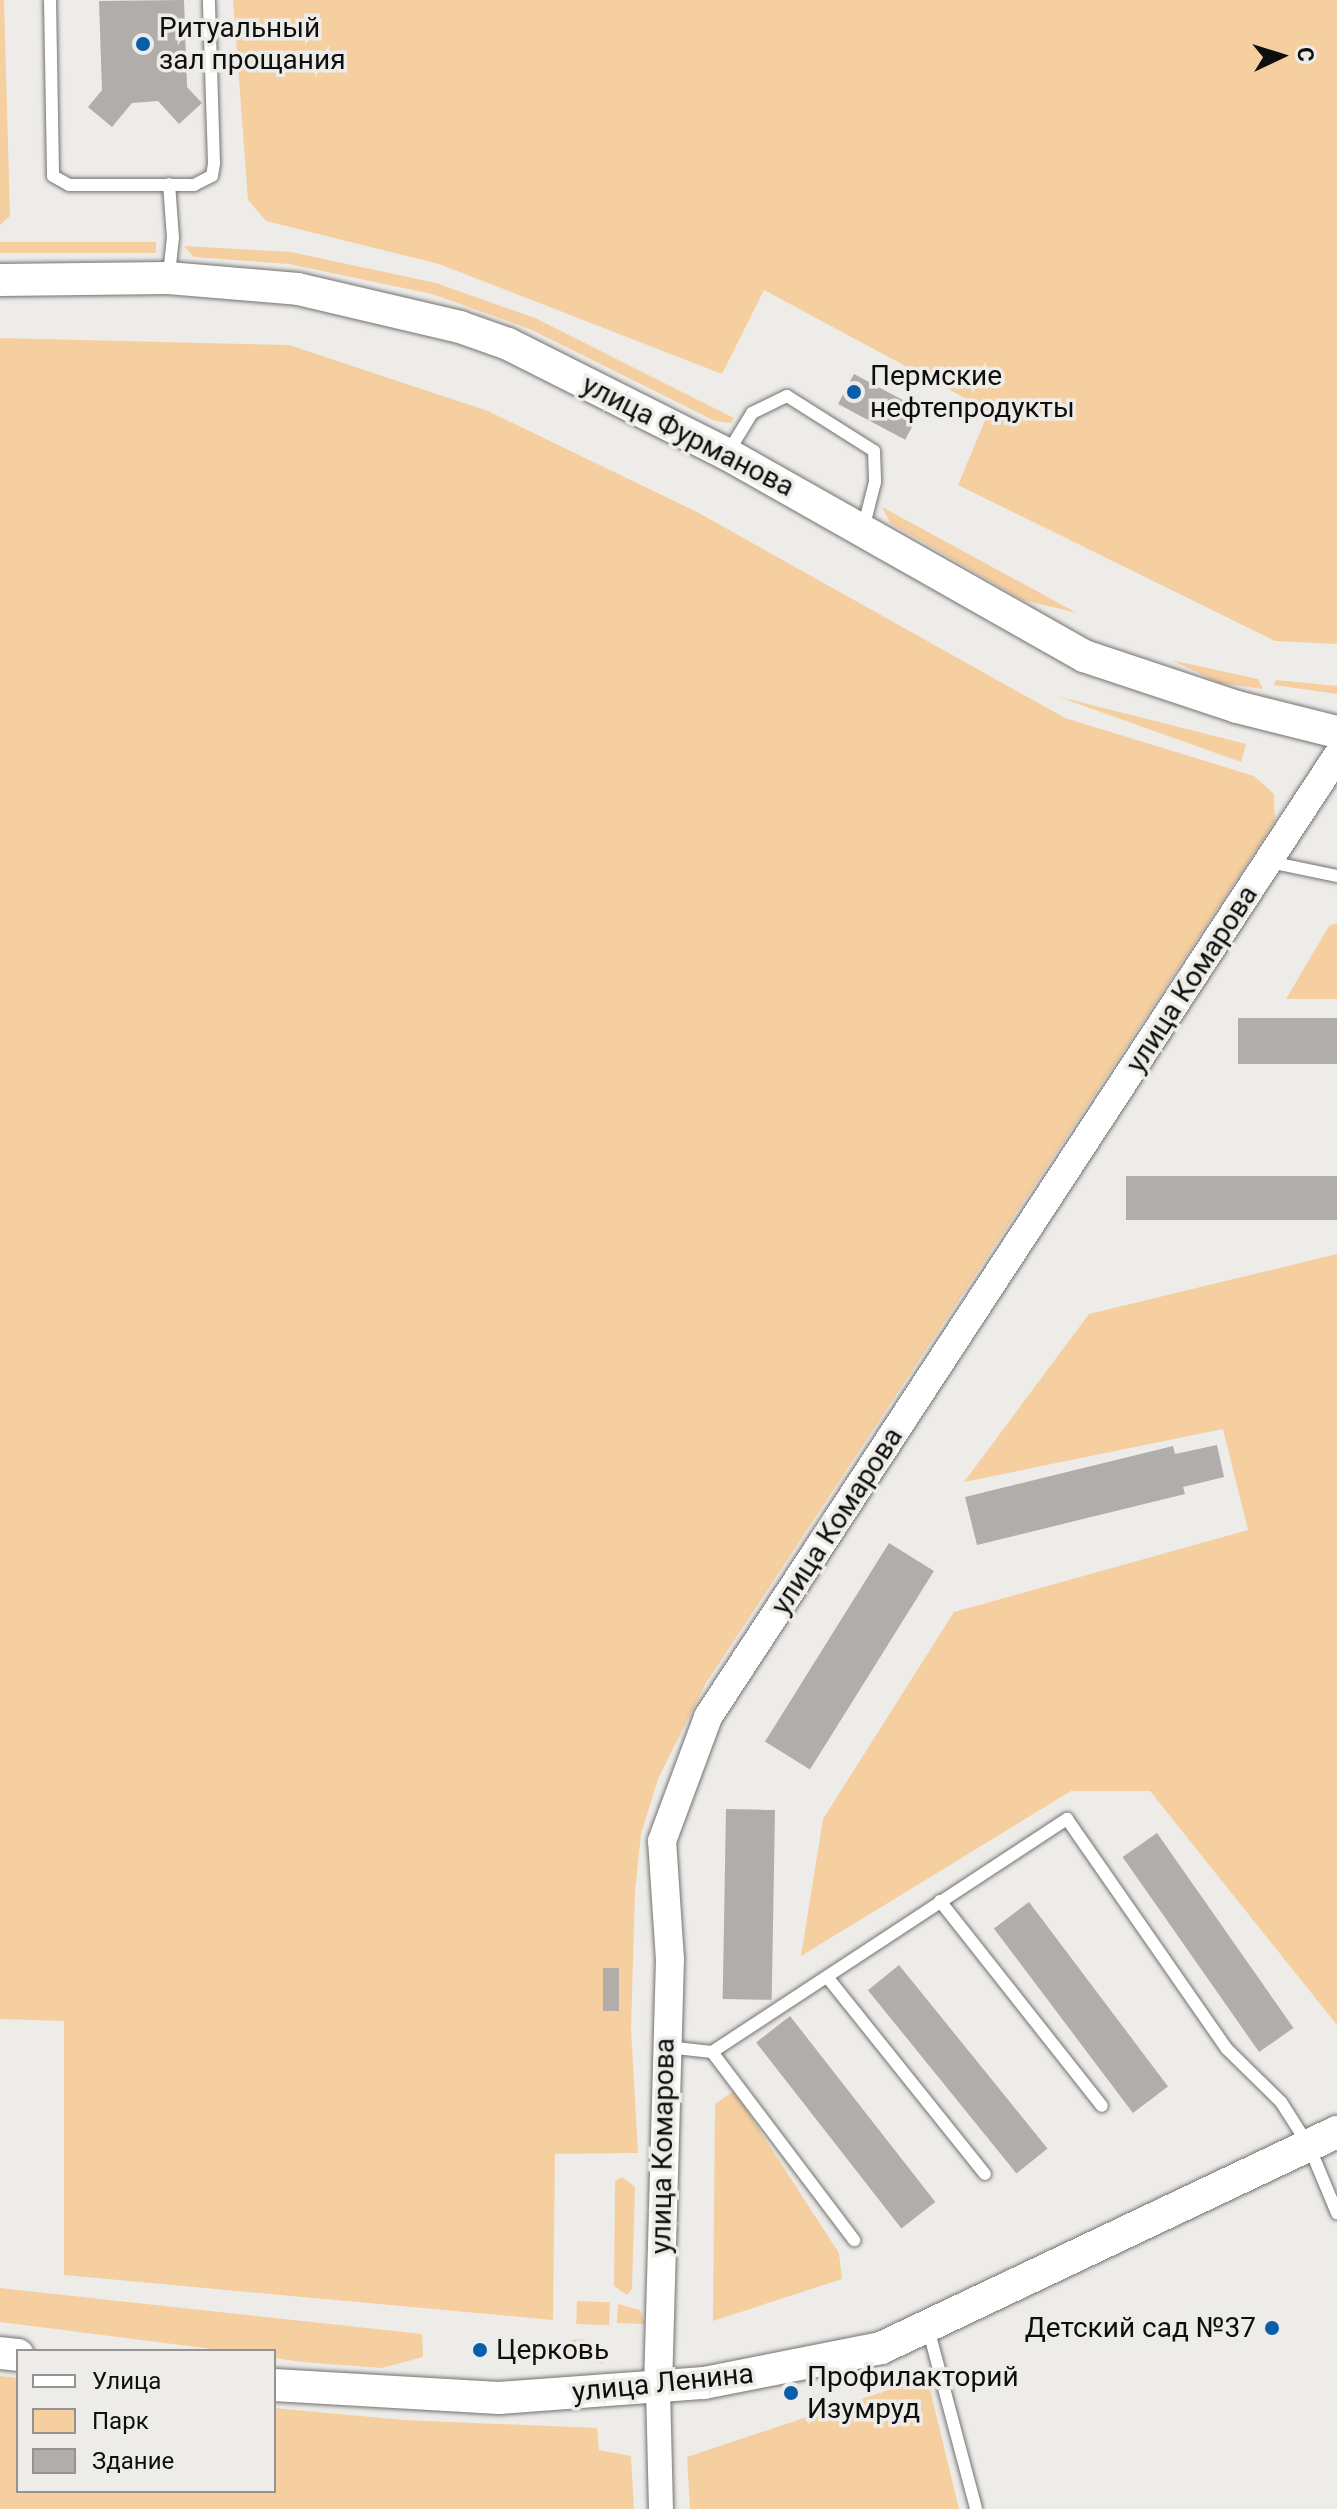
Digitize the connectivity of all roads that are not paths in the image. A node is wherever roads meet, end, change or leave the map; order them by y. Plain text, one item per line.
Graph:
1 (50, 0) edge
2 (209, 0) edge
3 (169, 184) junction
4 (168, 278) junction
5 (0, 280) edge
6 (727, 454) junction
7 (863, 529) junction
8 (1337, 732) edge
9 (1337, 756) edge
10 (1268, 862) junction
11 (1337, 876) edge
12 (940, 1901) junction
13 (828, 1978) junction
14 (664, 2047) junction
15 (712, 2052) junction
16 (1102, 2106) dead end
17 (1323, 2139) edge
18 (985, 2174) dead end
19 (1337, 2213) edge
20 (854, 2240) dead end
21 (928, 2328) junction
22 (276, 2385) edge
23 (658, 2388) junction
24 (661, 2509) edge
25 (976, 2509) edge

1 - 3 lane
2 - 3 lane
3 - 4 lane
4 - 5 main road, улица Фурманова
4 - 6 main road, улица Фурманова
6 - 7 main road, улица Фурманова
6 - 7 lane
7 - 8 main road, улица Фурманова
9 - 10 street, улица Комарова
10 - 11 lane
10 - 14 street, улица Комарова
12 - 13 lane
12 - 16 lane
12 - 17 lane
13 - 15 lane
13 - 18 lane
14 - 15 lane
14 - 23 street, улица Комарова
15 - 20 lane
17 - 19 lane
17 - 21 main road, улица Ленина
21 - 23 main road, улица Ленина
21 - 25 lane
22 - 23 main road, улица Ленина
23 - 24 street

